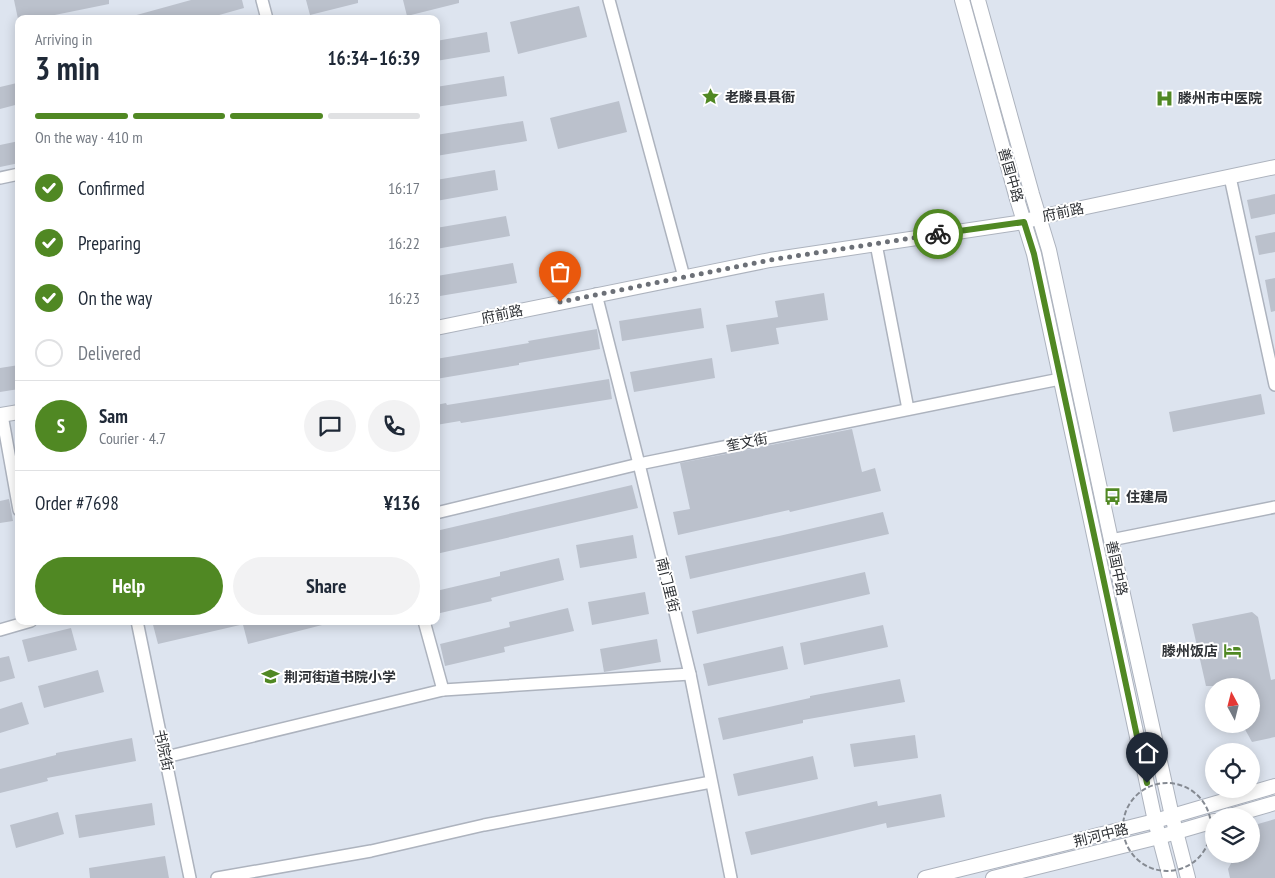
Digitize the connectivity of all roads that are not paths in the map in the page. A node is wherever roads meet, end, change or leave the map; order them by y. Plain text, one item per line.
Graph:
1 (262, 0) edge
2 (609, 0) edge
3 (962, 0) edge
4 (978, 0) edge
5 (266, 15) edge
6 (1275, 167) edge
7 (15, 175) edge
8 (1230, 177) junction
9 (0, 178) edge
10 (1039, 217) junction
11 (1024, 222) junction
12 (876, 244) junction
13 (684, 277) junction
14 (596, 294) junction
15 (440, 327) edge
16 (1272, 357) edge
17 (1060, 378) junction
18 (1275, 385) edge
19 (908, 409) junction
20 (15, 413) edge
21 (1, 415) edge
22 (639, 464) junction
23 (15, 489) edge
24 (1275, 507) edge
25 (440, 512) edge
26 (1111, 540) junction
27 (17, 625) edge
28 (138, 625) edge
29 (425, 625) edge
30 (0, 630) edge
31 (690, 674) junction
32 (443, 690) junction
33 (166, 756) junction
34 (711, 782) junction
35 (1275, 786) edge
36 (1275, 803) edge
37 (1258, 808) edge
38 (1172, 816) junction
39 (1155, 821) junction
40 (1205, 824) edge
41 (1176, 832) junction
42 (1159, 837) junction
43 (190, 878) edge
44 (217, 878) edge
45 (730, 878) edge
46 (925, 878) edge
47 (993, 878) edge
48 (1170, 878) edge
49 (1188, 878) edge

1 - 5 street
2 - 13 street
3 - 11 main road, 善国中路
4 - 10 main road, 善国中路
6 - 8 main road, 府前路
7 - 9 street
8 - 10 main road, 府前路
8 - 16 street
10 - 11 main road, 府前路
10 - 26 main road, 善国中路
11 - 12 main road, 府前路
11 - 17 main road, 善国中路
12 - 13 main road, 府前路
12 - 19 street
13 - 14 main road, 府前路
14 - 15 main road, 府前路
14 - 22 street, 南门里街
16 - 18 street
17 - 19 street, 奎文街
17 - 39 main road, 善国中路
19 - 22 street, 奎文街
20 - 21 main road
21 - 23 street
22 - 25 street, 奎文街
22 - 31 street, 南门里街
24 - 26 street
26 - 38 main road, 善国中路
27 - 30 street
28 - 33 street, 书院街
29 - 32 street
31 - 32 street
31 - 34 street, 南门里街
32 - 33 street
33 - 43 street, 书院街
34 - 44 street
34 - 45 street, 南门里街
35 - 38 main road, 荆河中路
36 - 37 main road
38 - 39 main road, 荆河中路
38 - 41 main road, 善国中路
39 - 42 main road, 善国中路
39 - 46 main road, 荆河中路
40 - 41 main road, 荆河中路
41 - 42 main road, 荆河中路
41 - 49 main road, 善国中路
42 - 47 main road, 荆河中路
42 - 48 main road, 善国中路

